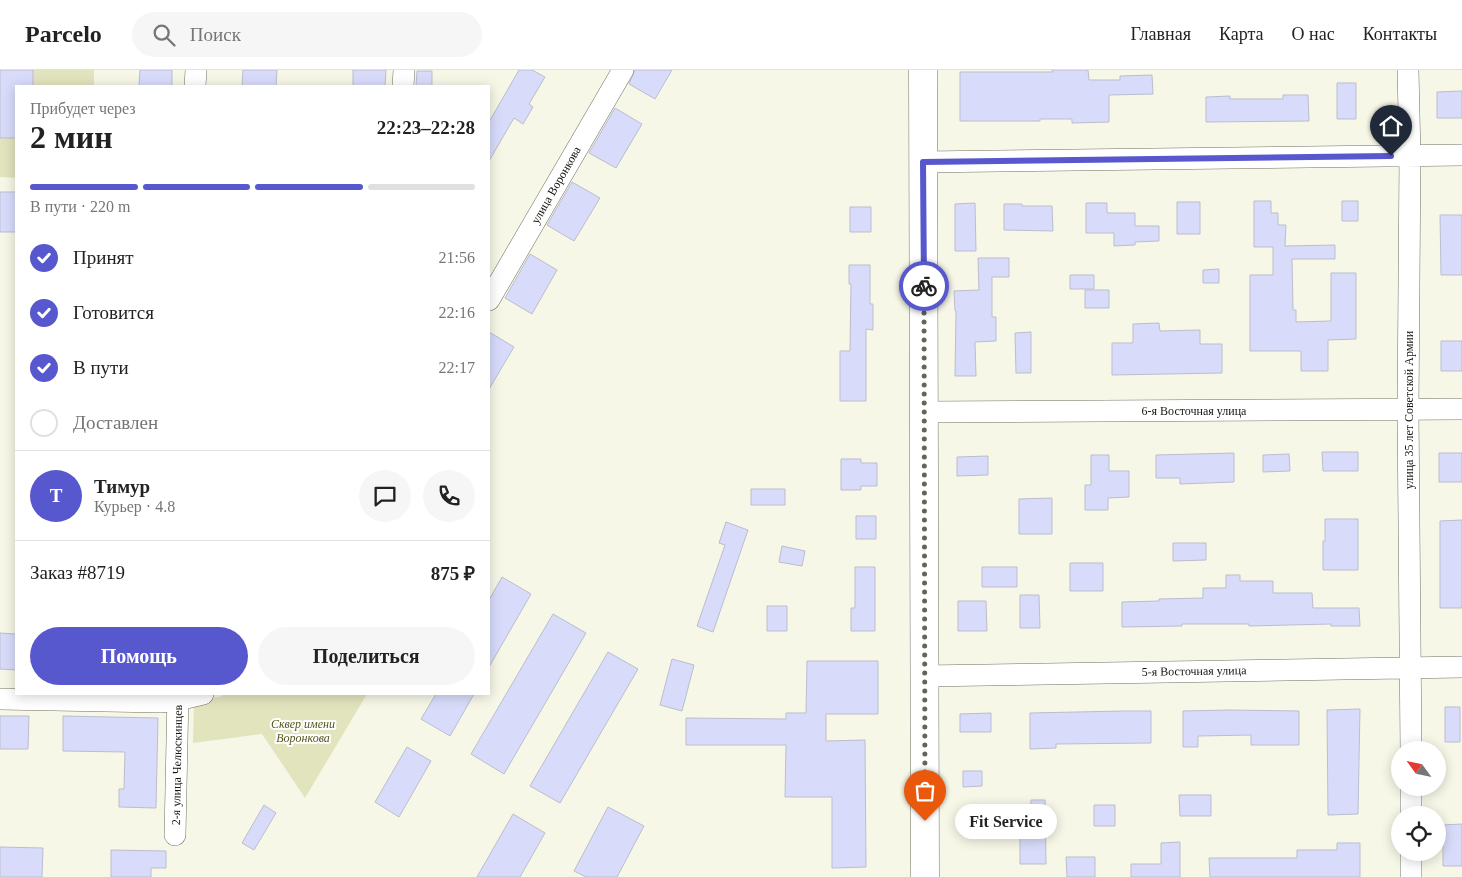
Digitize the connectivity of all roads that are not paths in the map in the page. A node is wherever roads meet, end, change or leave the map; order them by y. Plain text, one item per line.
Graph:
1 (196, 70) edge
2 (404, 70) edge
3 (623, 70) edge
4 (923, 70) edge
5 (1408, 70) edge
6 (195, 85) edge
7 (403, 85) edge
8 (1462, 155) edge
9 (1410, 156) junction
10 (923, 162) junction
11 (490, 298) edge
12 (1462, 409) edge
13 (1408, 410) junction
14 (925, 412) junction
15 (1462, 667) edge
16 (1411, 668) junction
17 (925, 676) junction
18 (195, 695) edge
19 (178, 697) edge
20 (0, 699) edge
21 (1411, 741) edge
22 (175, 835) dead end
23 (1411, 861) edge
24 (925, 877) edge
25 (1412, 877) edge

1 - 6 street
2 - 7 street
3 - 11 street, улица Воронкова
4 - 10 main road
5 - 9 street, улица 35 лет Советской Армии
8 - 9 street
9 - 10 street
9 - 13 street, улица 35 лет Советской Армии
10 - 14 main road
12 - 13 street, 6-я Восточная улица
13 - 14 street, 6-я Восточная улица
13 - 16 street, улица 35 лет Советской Армии
14 - 17 main road
15 - 16 street, 5-я Восточная улица
16 - 17 street, 5-я Восточная улица
16 - 21 street, улица 35 лет Советской Армии
17 - 24 main road
18 - 19 street
19 - 20 street
19 - 22 street, 2-я улица Челюскинцев
23 - 25 street

